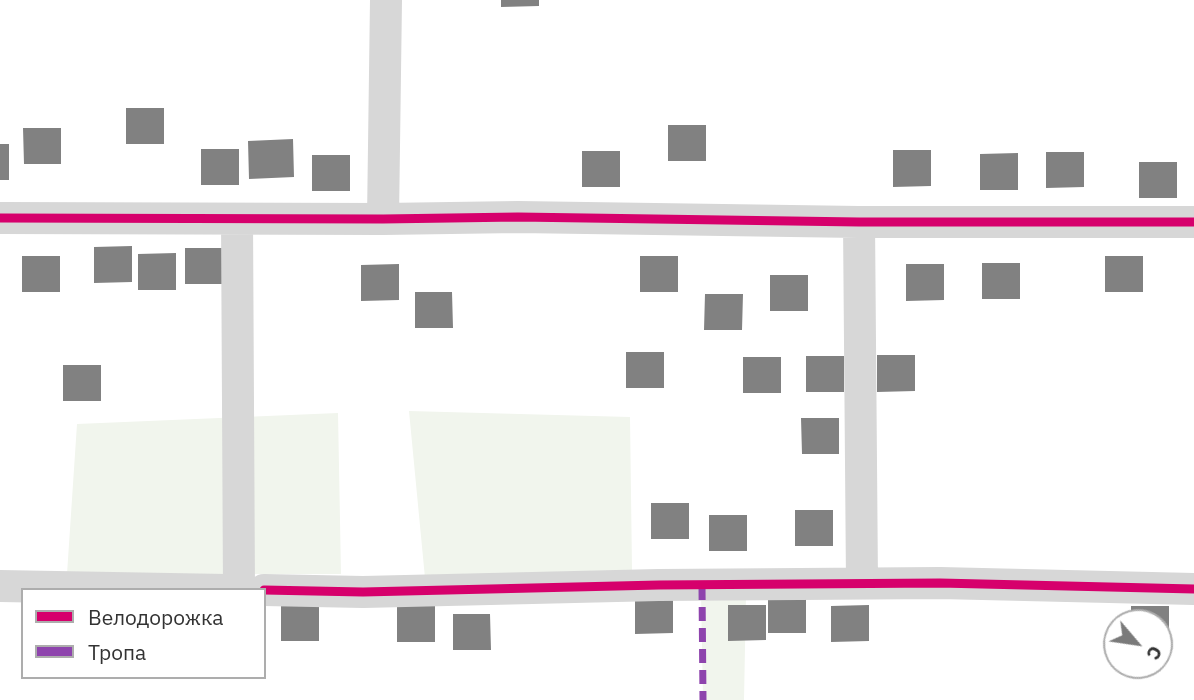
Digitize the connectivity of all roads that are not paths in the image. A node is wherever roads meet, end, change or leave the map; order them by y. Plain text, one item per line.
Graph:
1 (386, 0) edge
2 (0, 218) edge
3 (237, 219) junction
4 (383, 219) junction
5 (859, 222) junction
6 (1194, 222) edge
7 (862, 583) junction
8 (0, 586) edge
9 (113, 588) edge
10 (239, 588) edge
11 (1194, 589) edge
12 (266, 590) edge

1 - 4 street
2 - 3 street
3 - 4 street
3 - 10 street
4 - 5 street
5 - 6 street
5 - 7 street
7 - 11 street
7 - 12 street
8 - 9 street

